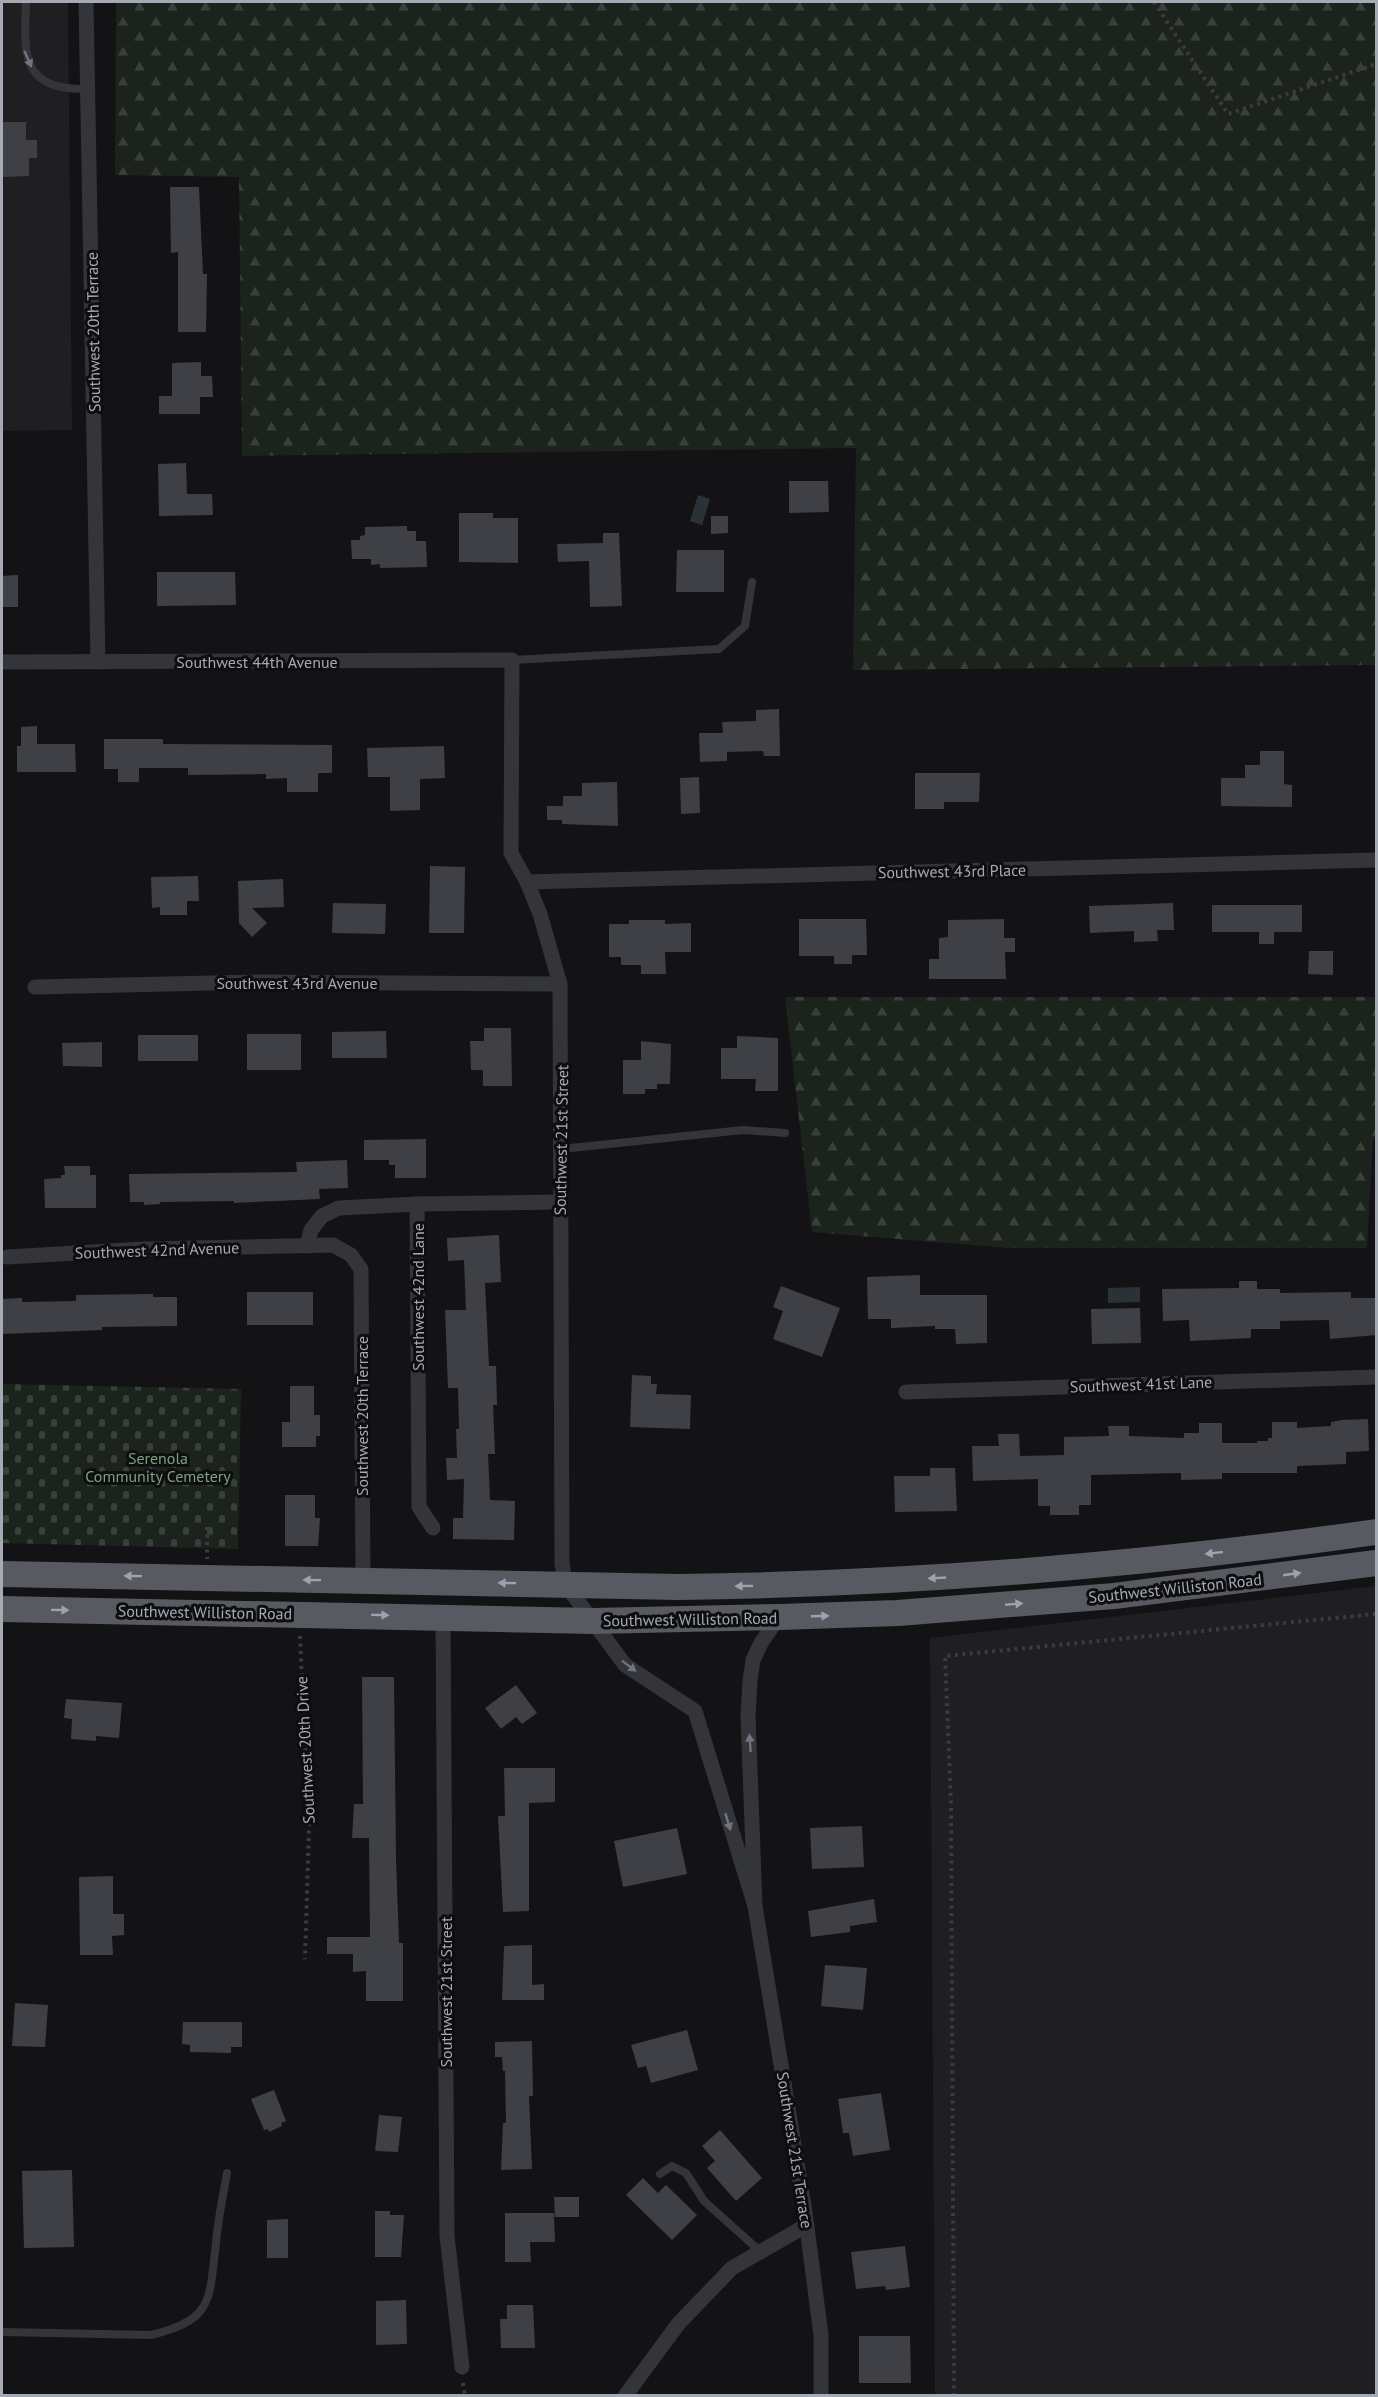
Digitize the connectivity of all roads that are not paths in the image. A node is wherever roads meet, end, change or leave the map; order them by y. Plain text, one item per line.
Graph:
1 (26, 2) edge
2 (86, 2) edge
3 (88, 89) junction
4 (752, 582) dead end
5 (513, 660) junction
6 (2, 662) edge
7 (98, 662) junction
8 (1377, 860) edge
9 (527, 882) junction
10 (560, 984) junction
11 (35, 987) dead end
12 (785, 1133) dead end
13 (561, 1149) junction
14 (561, 1202) junction
15 (417, 1204) junction
16 (307, 1245) junction
17 (351, 1255) joint
18 (6, 1257) dead end
19 (1377, 1377) edge
20 (906, 1392) dead end
21 (433, 1528) dead end
22 (1377, 1532) edge
23 (1377, 1563) edge
24 (2, 1574) edge
25 (363, 1581) junction
26 (566, 1585) junction
27 (2, 1609) edge
28 (443, 1616) junction
29 (779, 1617) junction
30 (593, 1621) junction
31 (755, 1906) junction
32 (226, 2173) dead end
33 (660, 2174) dead end
34 (807, 2225) junction
35 (760, 2252) junction
36 (2, 2332) edge
37 (462, 2367) dead end
38 (625, 2396) edge
39 (821, 2396) edge

1 -> 3 lane
2 - 3 street, Southwest 20th Terrace
3 - 7 street, Southwest 20th Terrace
4 - 5 lane
5 - 7 street, Southwest 44th Avenue
5 - 9 street, Southwest 21st Street
6 - 7 street, Southwest 44th Avenue
8 - 9 street, Southwest 43rd Place
9 - 10 street, Southwest 21st Street
10 - 11 street, Southwest 43rd Avenue
10 - 13 street, Southwest 21st Street
12 - 13 lane
13 - 14 street, Southwest 21st Street
14 - 15 street, Southwest 42nd Lane
14 - 26 street, Southwest 21st Street
15 - 16 street
15 - 21 street, Southwest 42nd Lane
16 - 17 street, Southwest 42nd Avenue
16 - 18 street, Southwest 42nd Avenue
17 - 25 street, Southwest 20th Terrace
19 - 20 street, Southwest 41st Lane
22 -> 26 highway, Southwest Williston Road
29 -> 23 highway, Southwest Williston Road
25 -> 24 highway, Southwest Williston Road
26 -> 25 highway, Southwest Williston Road
26 - 30 street, Southwest 21st Street
27 -> 28 highway, Southwest Williston Road
28 - 30 highway, Southwest Williston Road
28 - 37 street, Southwest 21st Street
29 - 30 highway, Southwest Williston Road
31 -> 29 street, Southwest 21st Terrace
30 -> 31 street, Southwest 21st Terrace
31 - 34 street, Southwest 21st Terrace
32 - 36 lane
33 - 35 lane
34 - 35 street
34 - 39 street, Southwest 21st Terrace
35 - 38 street

